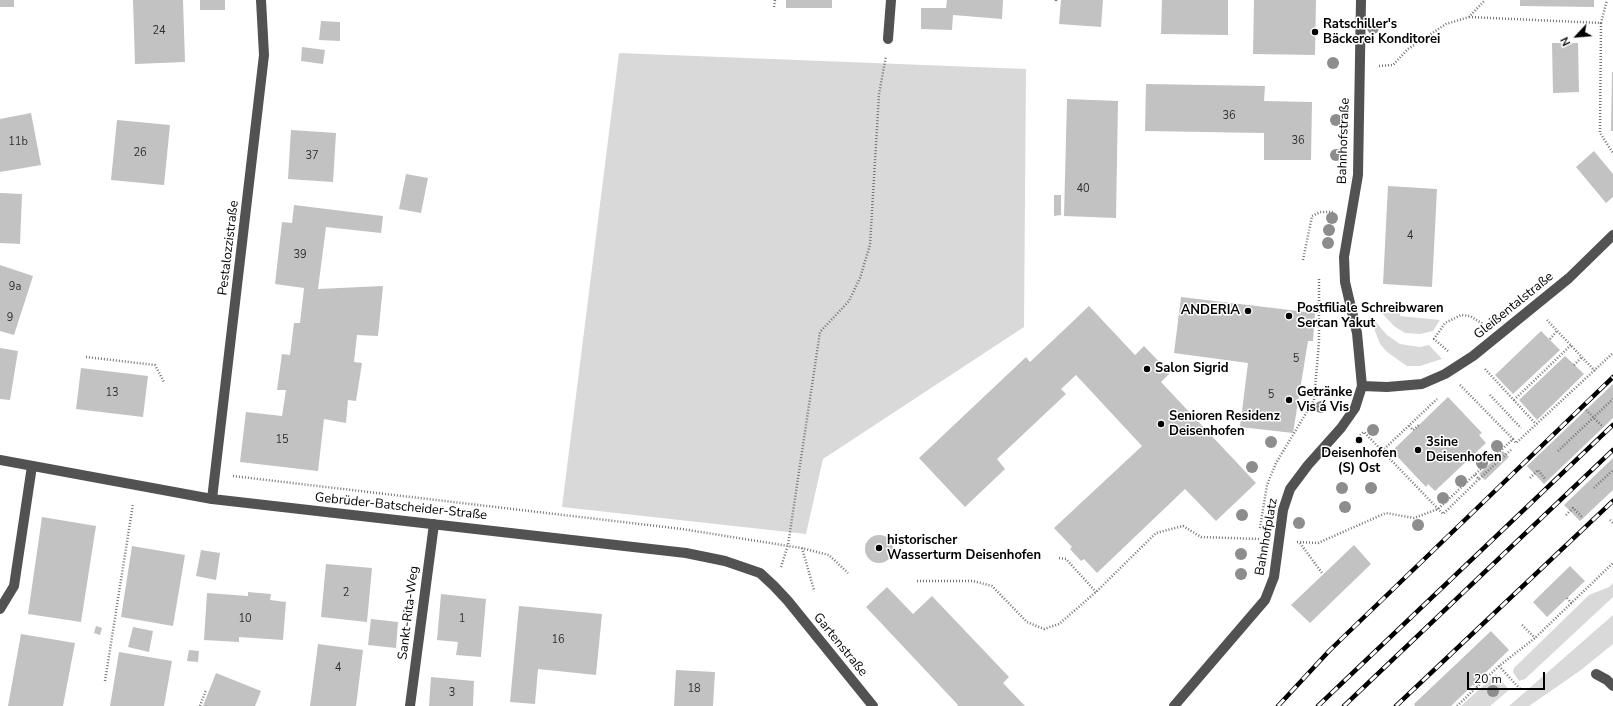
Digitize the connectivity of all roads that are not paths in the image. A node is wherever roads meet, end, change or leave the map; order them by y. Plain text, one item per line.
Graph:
1 (261, 0) edge
2 (891, 0) edge
3 (1361, 0) edge
4 (888, 39) road end
5 (1613, 235) edge
6 (1345, 282) joint
7 (1362, 386) junction
8 (0, 460) edge
9 (32, 466) junction
10 (212, 499) junction
11 (434, 524) junction
12 (788, 601) joint
13 (0, 610) edge
14 (1596, 674) dead end
15 (1613, 686) edge
16 (410, 706) edge
17 (873, 706) edge
18 (1174, 706) edge

1 - 10 street, Pestalozzistraße
2 - 4 street
3 - 6 street, Bahnhofstraße
5 - 7 street, Gleißentalstraße
6 - 7 street, Bahnhofplatz
7 - 18 street, Bahnhofplatz
8 - 9 street, Gebrüder-Batscheider-Straße
9 - 10 street, Gebrüder-Batscheider-Straße
9 - 13 street
10 - 11 street, Gebrüder-Batscheider-Straße
11 - 12 street, Gebrüder-Batscheider-Straße
11 - 16 street, Sankt-Rita-Weg
12 - 17 street, Gartenstraße
14 - 15 street

